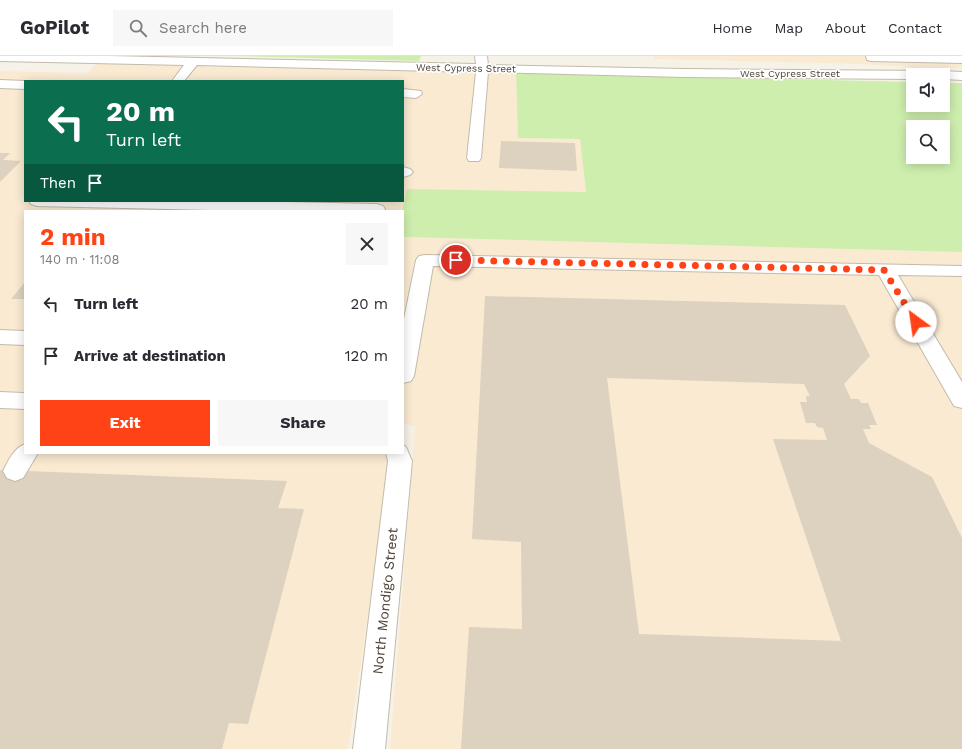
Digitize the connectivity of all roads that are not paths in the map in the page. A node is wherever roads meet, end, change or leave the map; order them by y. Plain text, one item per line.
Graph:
1 (0, 57) edge
2 (870, 57) edge
3 (962, 59) edge
4 (193, 62) junction
5 (481, 62) edge
6 (236, 63) junction
7 (885, 74) junction
8 (906, 74) edge
9 (228, 75) dead end
10 (950, 75) edge
11 (962, 76) edge
12 (179, 80) edge
13 (0, 84) edge
14 (24, 85) edge
15 (474, 158) dead end
16 (85, 202) edge
17 (376, 210) edge
18 (884, 270) junction
19 (956, 271) edge
20 (962, 288) edge
21 (0, 337) edge
22 (24, 338) edge
23 (404, 371) edge
24 (0, 400) edge
25 (962, 400) edge
26 (24, 401) edge
27 (398, 454) edge
28 (369, 749) edge

1 - 4 street, West Cypress Street
2 - 3 street
2 - 7 street
4 - 6 street, West Cypress Street
4 - 12 street
5 - 6 street, West Cypress Street
5 - 7 street, West Cypress Street
5 - 15 street
6 - 9 street
7 - 8 street, West Cypress Street
10 - 11 street
13 - 14 street
16 - 17 street
18 - 19 street
18 - 23 street
18 - 25 street
19 - 20 street
21 - 22 street
24 - 26 street
27 - 28 street, North Mondigo Street

